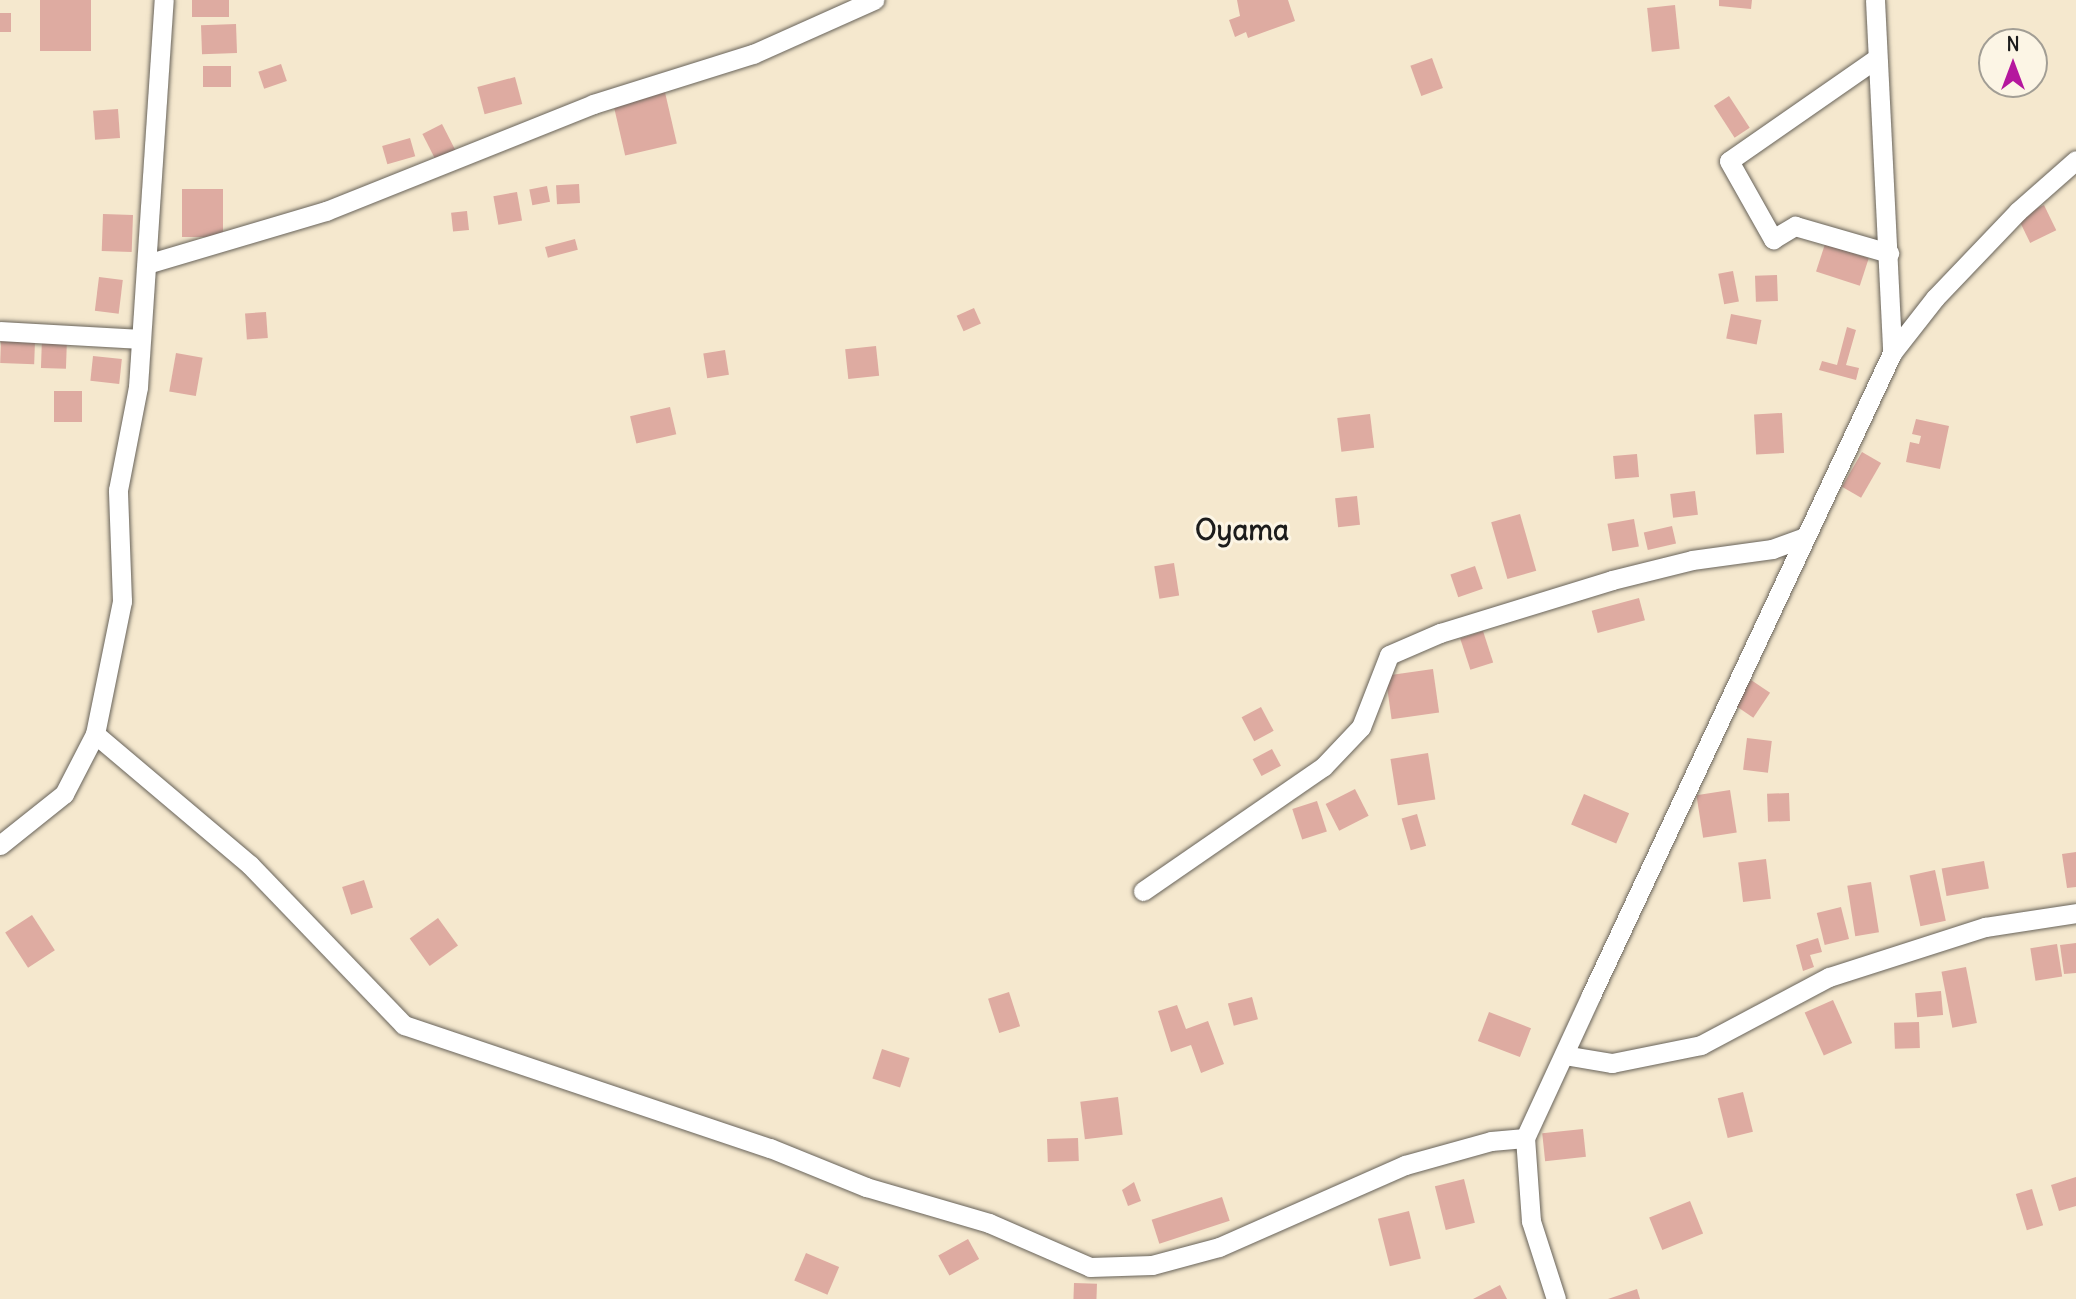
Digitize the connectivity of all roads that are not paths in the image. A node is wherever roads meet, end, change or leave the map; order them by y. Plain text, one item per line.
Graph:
1 (164, 0) edge
2 (874, 0) edge
3 (1875, 0) edge
4 (1877, 58) junction
5 (2076, 160) edge
6 (1889, 253) junction
7 (146, 264) junction
8 (0, 331) edge
9 (141, 339) junction
10 (1892, 353) junction
11 (1803, 538) junction
12 (95, 734) junction
13 (0, 845) edge
14 (1143, 891) dead end
15 (2076, 913) edge
16 (1564, 1055) junction
17 (1525, 1138) junction
18 (1556, 1299) edge

1 - 7 street
2 - 7 street
3 - 4 street
4 - 6 street
4 - 6 street
5 - 10 street
6 - 10 street
7 - 9 street
8 - 9 street
9 - 12 street
10 - 11 street
11 - 14 street
11 - 16 street
12 - 13 street
12 - 17 street
15 - 16 street
16 - 17 street
17 - 18 street

